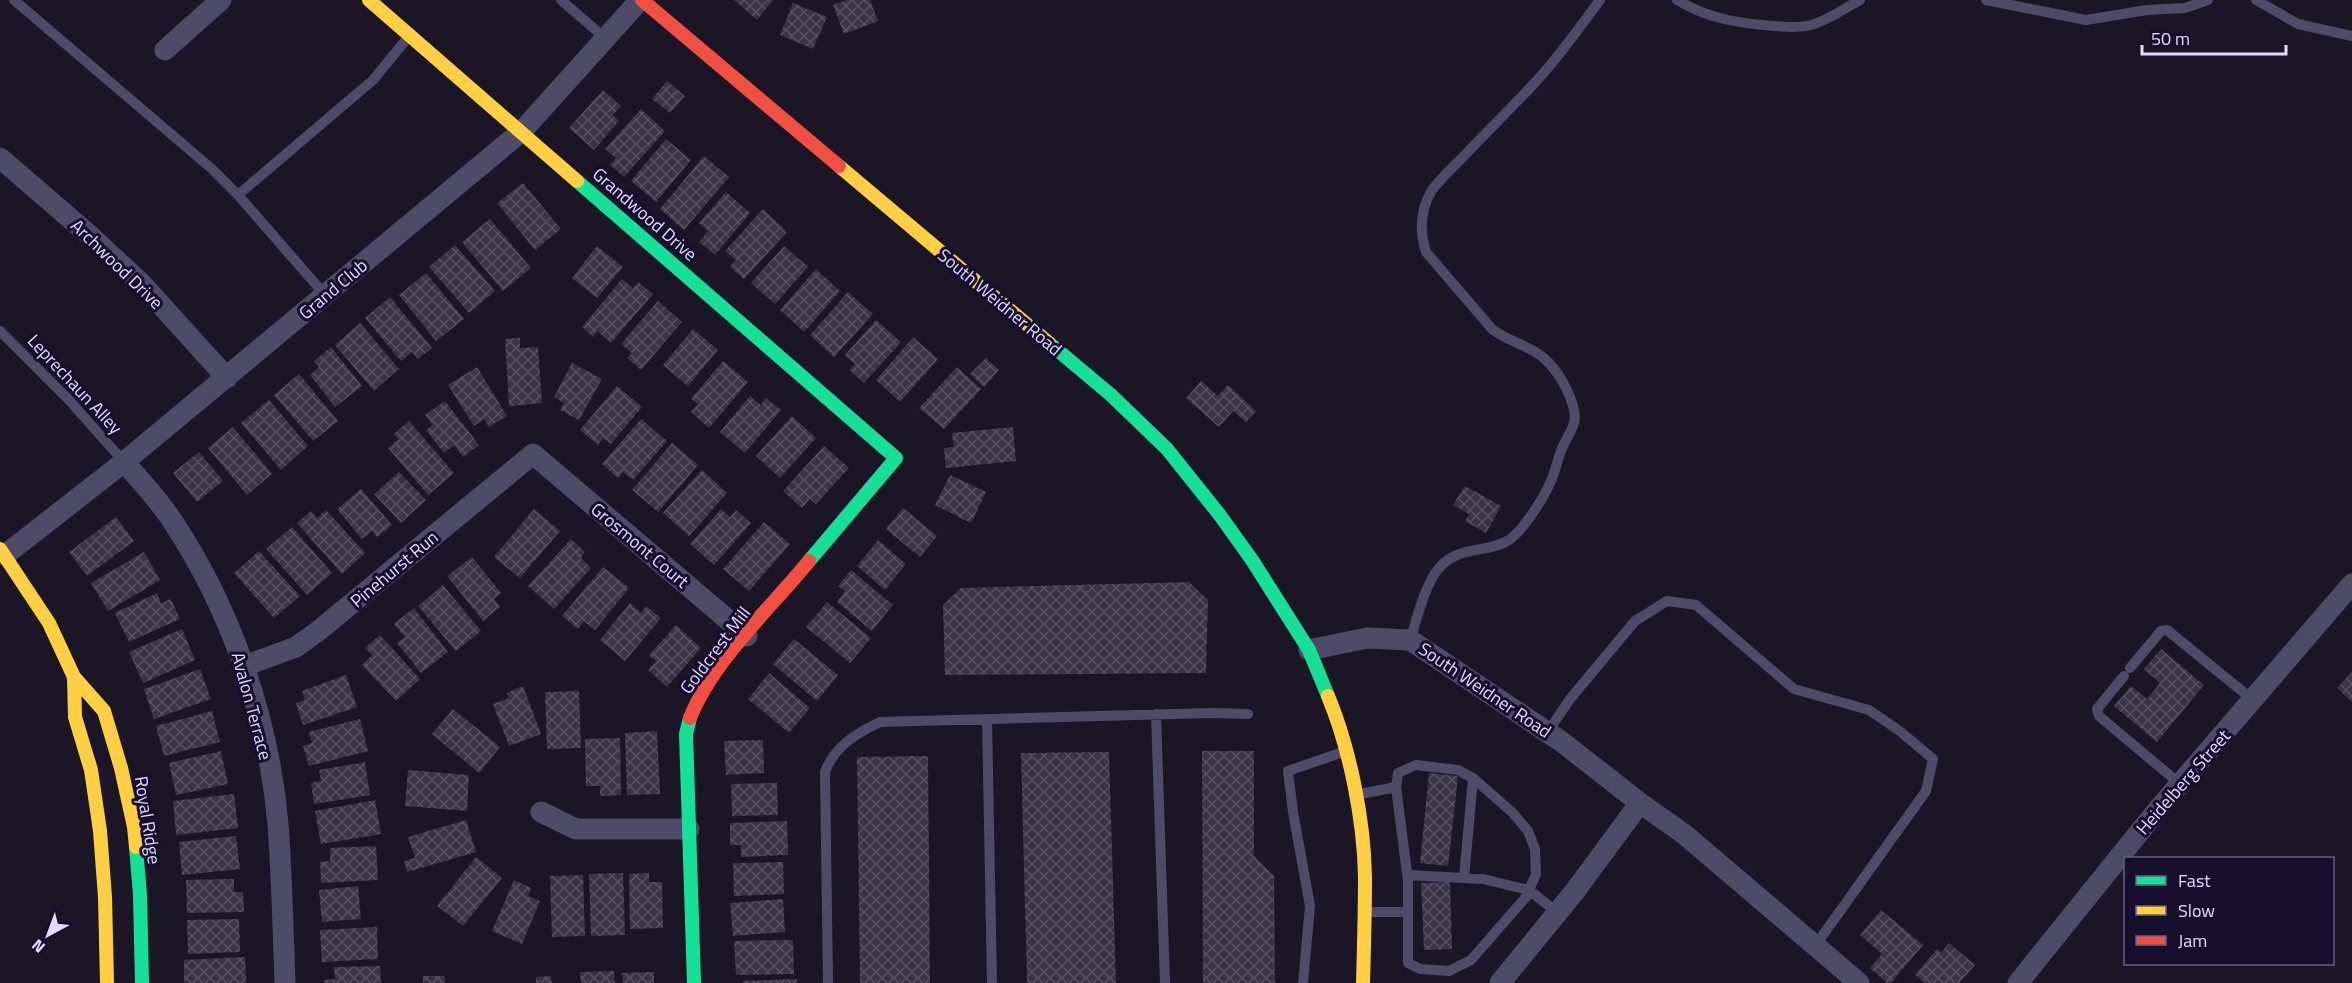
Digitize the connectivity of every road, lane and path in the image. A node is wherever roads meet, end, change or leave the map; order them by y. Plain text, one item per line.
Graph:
1 (14, 0) edge
2 (221, 0) edge
3 (369, 0) edge
4 (561, 0) edge
5 (641, 0) edge
6 (1600, 0) edge
7 (1677, 0) edge
8 (1860, 0) edge
9 (1986, 0) edge
10 (2208, 0) edge
11 (2256, 0) edge
12 (410, 35) junction
13 (2352, 36) edge
14 (605, 38) junction
15 (165, 50) dead end
16 (522, 131) junction
17 (0, 158) edge
18 (238, 195) junction
19 (325, 295) junction
20 (0, 331) edge
21 (226, 378) junction
22 (533, 454) joint
23 (896, 458) joint
24 (124, 462) junction
25 (2, 552) edge
26 (2352, 584) edge
27 (747, 636) junction
28 (1410, 640) junction
29 (1309, 650) junction
30 (244, 666) junction
31 (74, 677) junction
32 (2253, 699) junction
33 (1156, 714) junction
34 (1248, 714) dead end
35 (987, 719) junction
36 (1547, 733) junction
37 (1345, 752) junction
38 (1473, 778) junction
39 (2180, 784) junction
40 (1396, 787) junction
41 (1355, 795) junction
42 (1640, 803) junction
43 (541, 812) dead end
44 (688, 829) junction
45 (1407, 874) junction
46 (1464, 878) junction
47 (1529, 890) junction
48 (1365, 912) junction
49 (1408, 912) junction
50 (1558, 913) junction
51 (1815, 946) junction
52 (107, 983) edge
53 (142, 983) edge
54 (285, 983) edge
55 (694, 983) edge
56 (828, 983) edge
57 (992, 983) edge
58 (1165, 983) edge
59 (1303, 983) edge
60 (1363, 983) edge
61 (1500, 983) edge
62 (1859, 983) edge
63 (2018, 983) edge

1 - 18 lane
2 - 15 street
3 - 12 street, Grandwood Drive
4 - 14 lane
5 - 14 street, Grand Club
5 - 29 street, South Weidner Road
6 - 28 lane
7 - 8 lane
9 - 10 lane
11 - 13 lane
12 - 16 street, Grandwood Drive
12 - 18 lane
14 - 16 street, Grand Club
16 - 19 street, Grand Club
16 - 23 street, Grandwood Drive
17 - 21 street, Archwood Drive
18 - 19 lane
19 - 21 street, Grand Club
20 - 24 lane, Leprechaun Alley
21 - 24 street, Grand Club
22 - 27 street, Grosmont Court
22 - 30 street, Pinehurst Run
23 - 27 street, Goldcrest Mill
24 - 25 street, Grand Club
24 - 30 street, Avalon Terrace
25 - 31 street, Royal Ridge
26 - 32 street, Heidelberg Street
27 - 44 street, Goldcrest Mill
28 - 29 street, South Weidner Road
28 - 36 street, South Weidner Road
29 - 37 street, South Weidner Road
30 - 54 street, Avalon Terrace
31 - 52 street, Royal Ridge
31 - 53 street, Royal Ridge
32 - 39 street, Heidelberg Street
32 - 39 lane
33 - 34 lane
33 - 35 lane
33 - 58 lane
35 - 56 lane
35 - 57 lane
36 - 42 street, South Weidner Road
36 - 51 lane
37 - 41 street, South Weidner Road
37 - 59 lane
38 - 40 lane
38 - 46 lane
38 - 47 lane
39 - 63 street, Heidelberg Street
40 - 41 lane
40 - 45 lane
41 - 48 street, South Weidner Road
42 - 50 street
42 - 51 street, South Weidner Road
43 - 44 street
44 - 55 street, Goldcrest Mill
45 - 46 lane
45 - 49 lane
46 - 47 lane
47 - 49 lane
47 - 50 lane
48 - 49 lane
48 - 60 street, South Weidner Road
50 - 61 street
51 - 62 street, South Weidner Road

